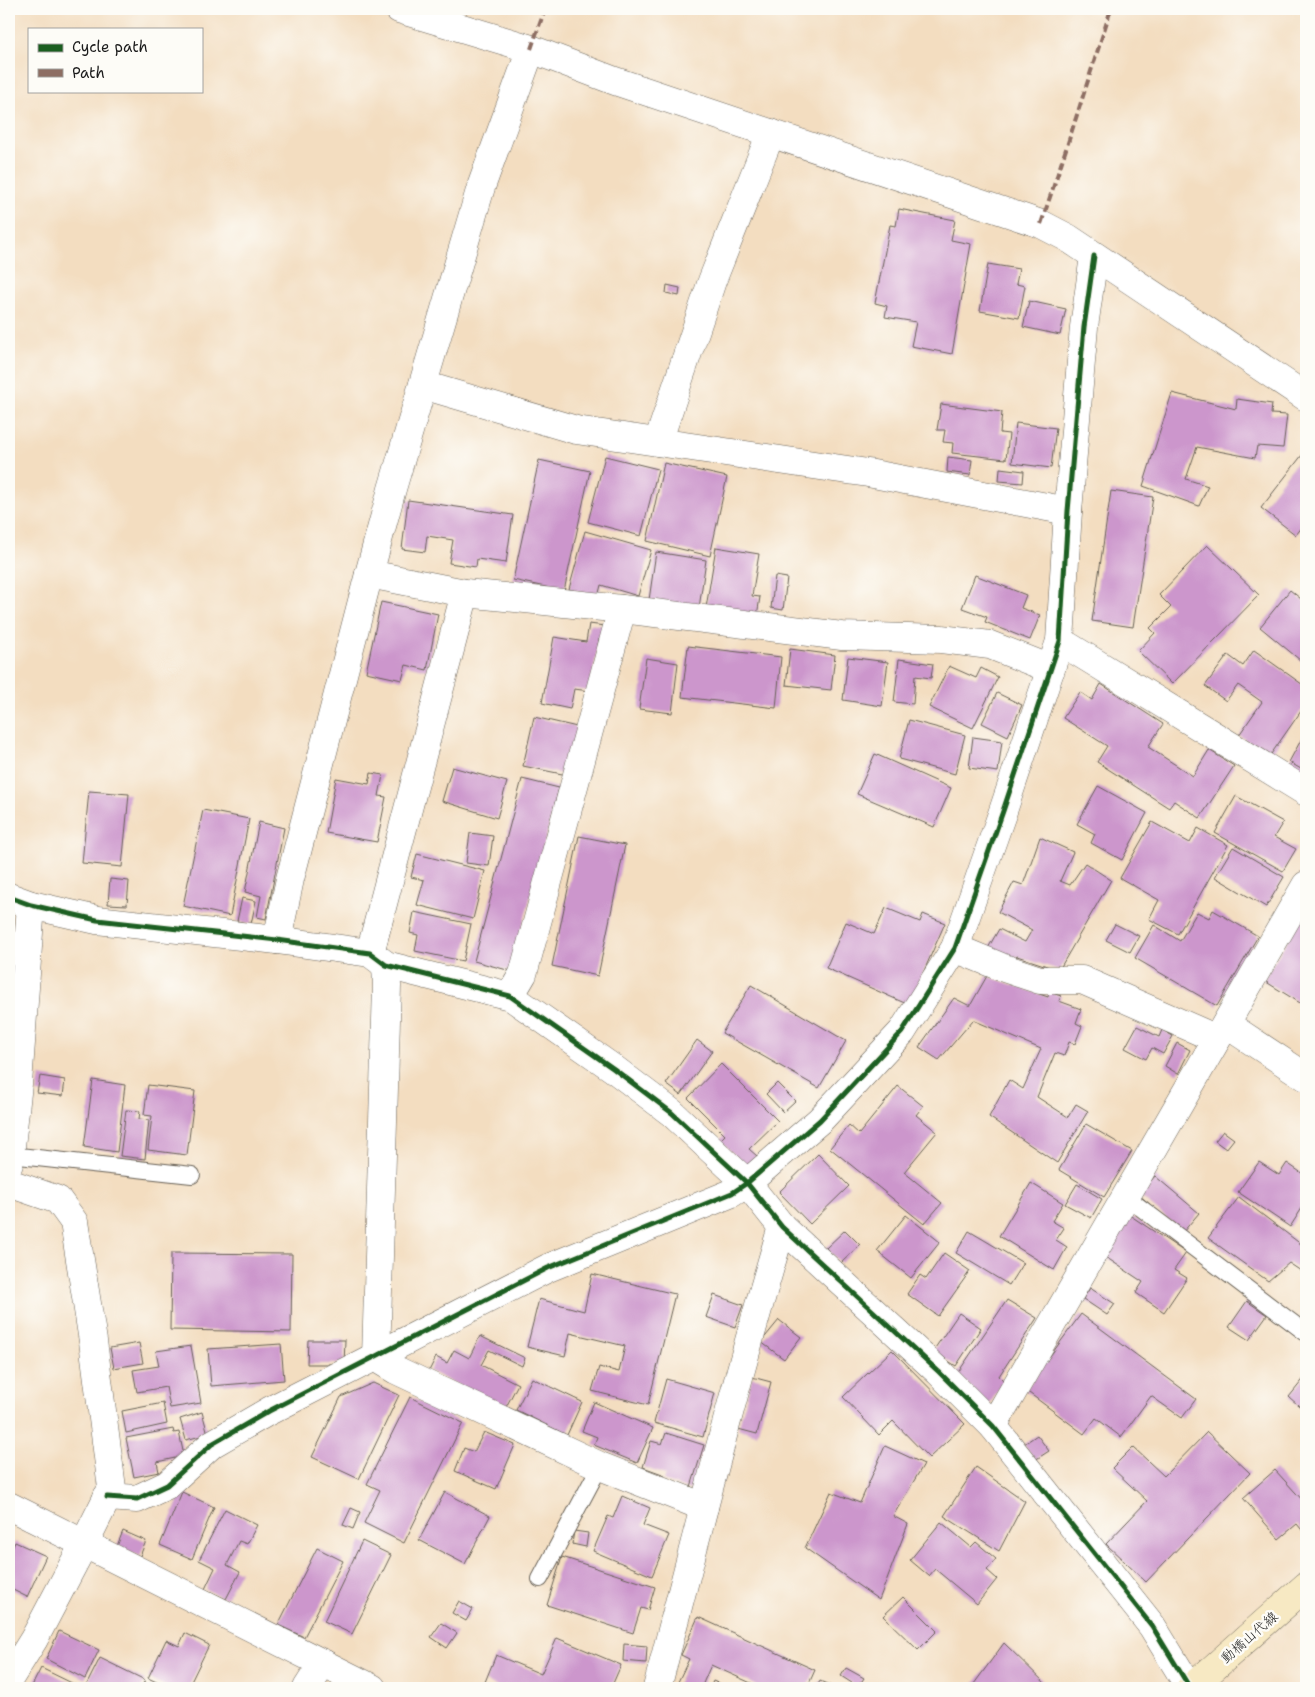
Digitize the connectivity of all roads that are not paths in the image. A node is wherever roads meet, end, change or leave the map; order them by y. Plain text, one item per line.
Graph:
1 (399, 9) edge
2 (531, 49) junction
3 (771, 133) junction
4 (1094, 256) junction
5 (423, 385) junction
6 (1306, 397) edge
7 (658, 442) junction
8 (1068, 511) junction
9 (368, 574) junction
10 (465, 593) junction
11 (622, 609) junction
12 (1060, 641) junction
13 (1051, 668) junction
14 (1306, 792) edge
15 (1306, 885) edge
16 (20, 901) edge
17 (277, 940) junction
18 (955, 948) junction
19 (378, 959) junction
20 (510, 996) junction
21 (1222, 1032) junction
22 (1306, 1077) edge
23 (9, 1160) edge
24 (192, 1175) dead end
25 (9, 1183) edge
26 (747, 1183) junction
27 (1125, 1196) junction
28 (782, 1227) junction
29 (1306, 1333) edge
30 (376, 1358) junction
31 (992, 1426) junction
32 (600, 1466) junction
33 (107, 1497) junction
34 (9, 1506) edge
35 (704, 1507) junction
36 (84, 1544) junction
37 (540, 1579) dead end
38 (1306, 1586) edge
39 (323, 1663) junction
40 (9, 1679) edge
41 (307, 1688) edge
42 (372, 1688) edge
43 (657, 1688) edge
44 (1190, 1688) edge

1 - 2 street
2 - 3 street
2 - 5 street
3 - 4 street
3 - 7 street
4 - 6 street
4 - 8 street
5 - 7 street
5 - 9 street
7 - 8 street
8 - 12 street
9 - 10 street
9 - 17 street
10 - 11 street
10 - 19 street
11 - 13 street
11 - 20 street
12 - 13 street
12 - 14 street
13 - 18 street
15 - 21 street
16 - 17 street
16 - 23 street
17 - 19 street
18 - 21 street
18 - 26 street
19 - 20 street
19 - 30 street
20 - 26 street
21 - 22 street
21 - 27 street
23 - 24 lane
25 - 33 street
26 - 28 street
26 - 30 street
27 - 29 lane
27 - 31 street
28 - 31 street
28 - 35 street
30 - 32 street
30 - 33 street
31 - 44 street
32 - 35 street
32 - 37 lane
33 - 36 street
34 - 36 street
35 - 43 street
36 - 39 street
36 - 40 street
38 - 44 main road, 動橋山代線
39 - 41 street
39 - 42 street

